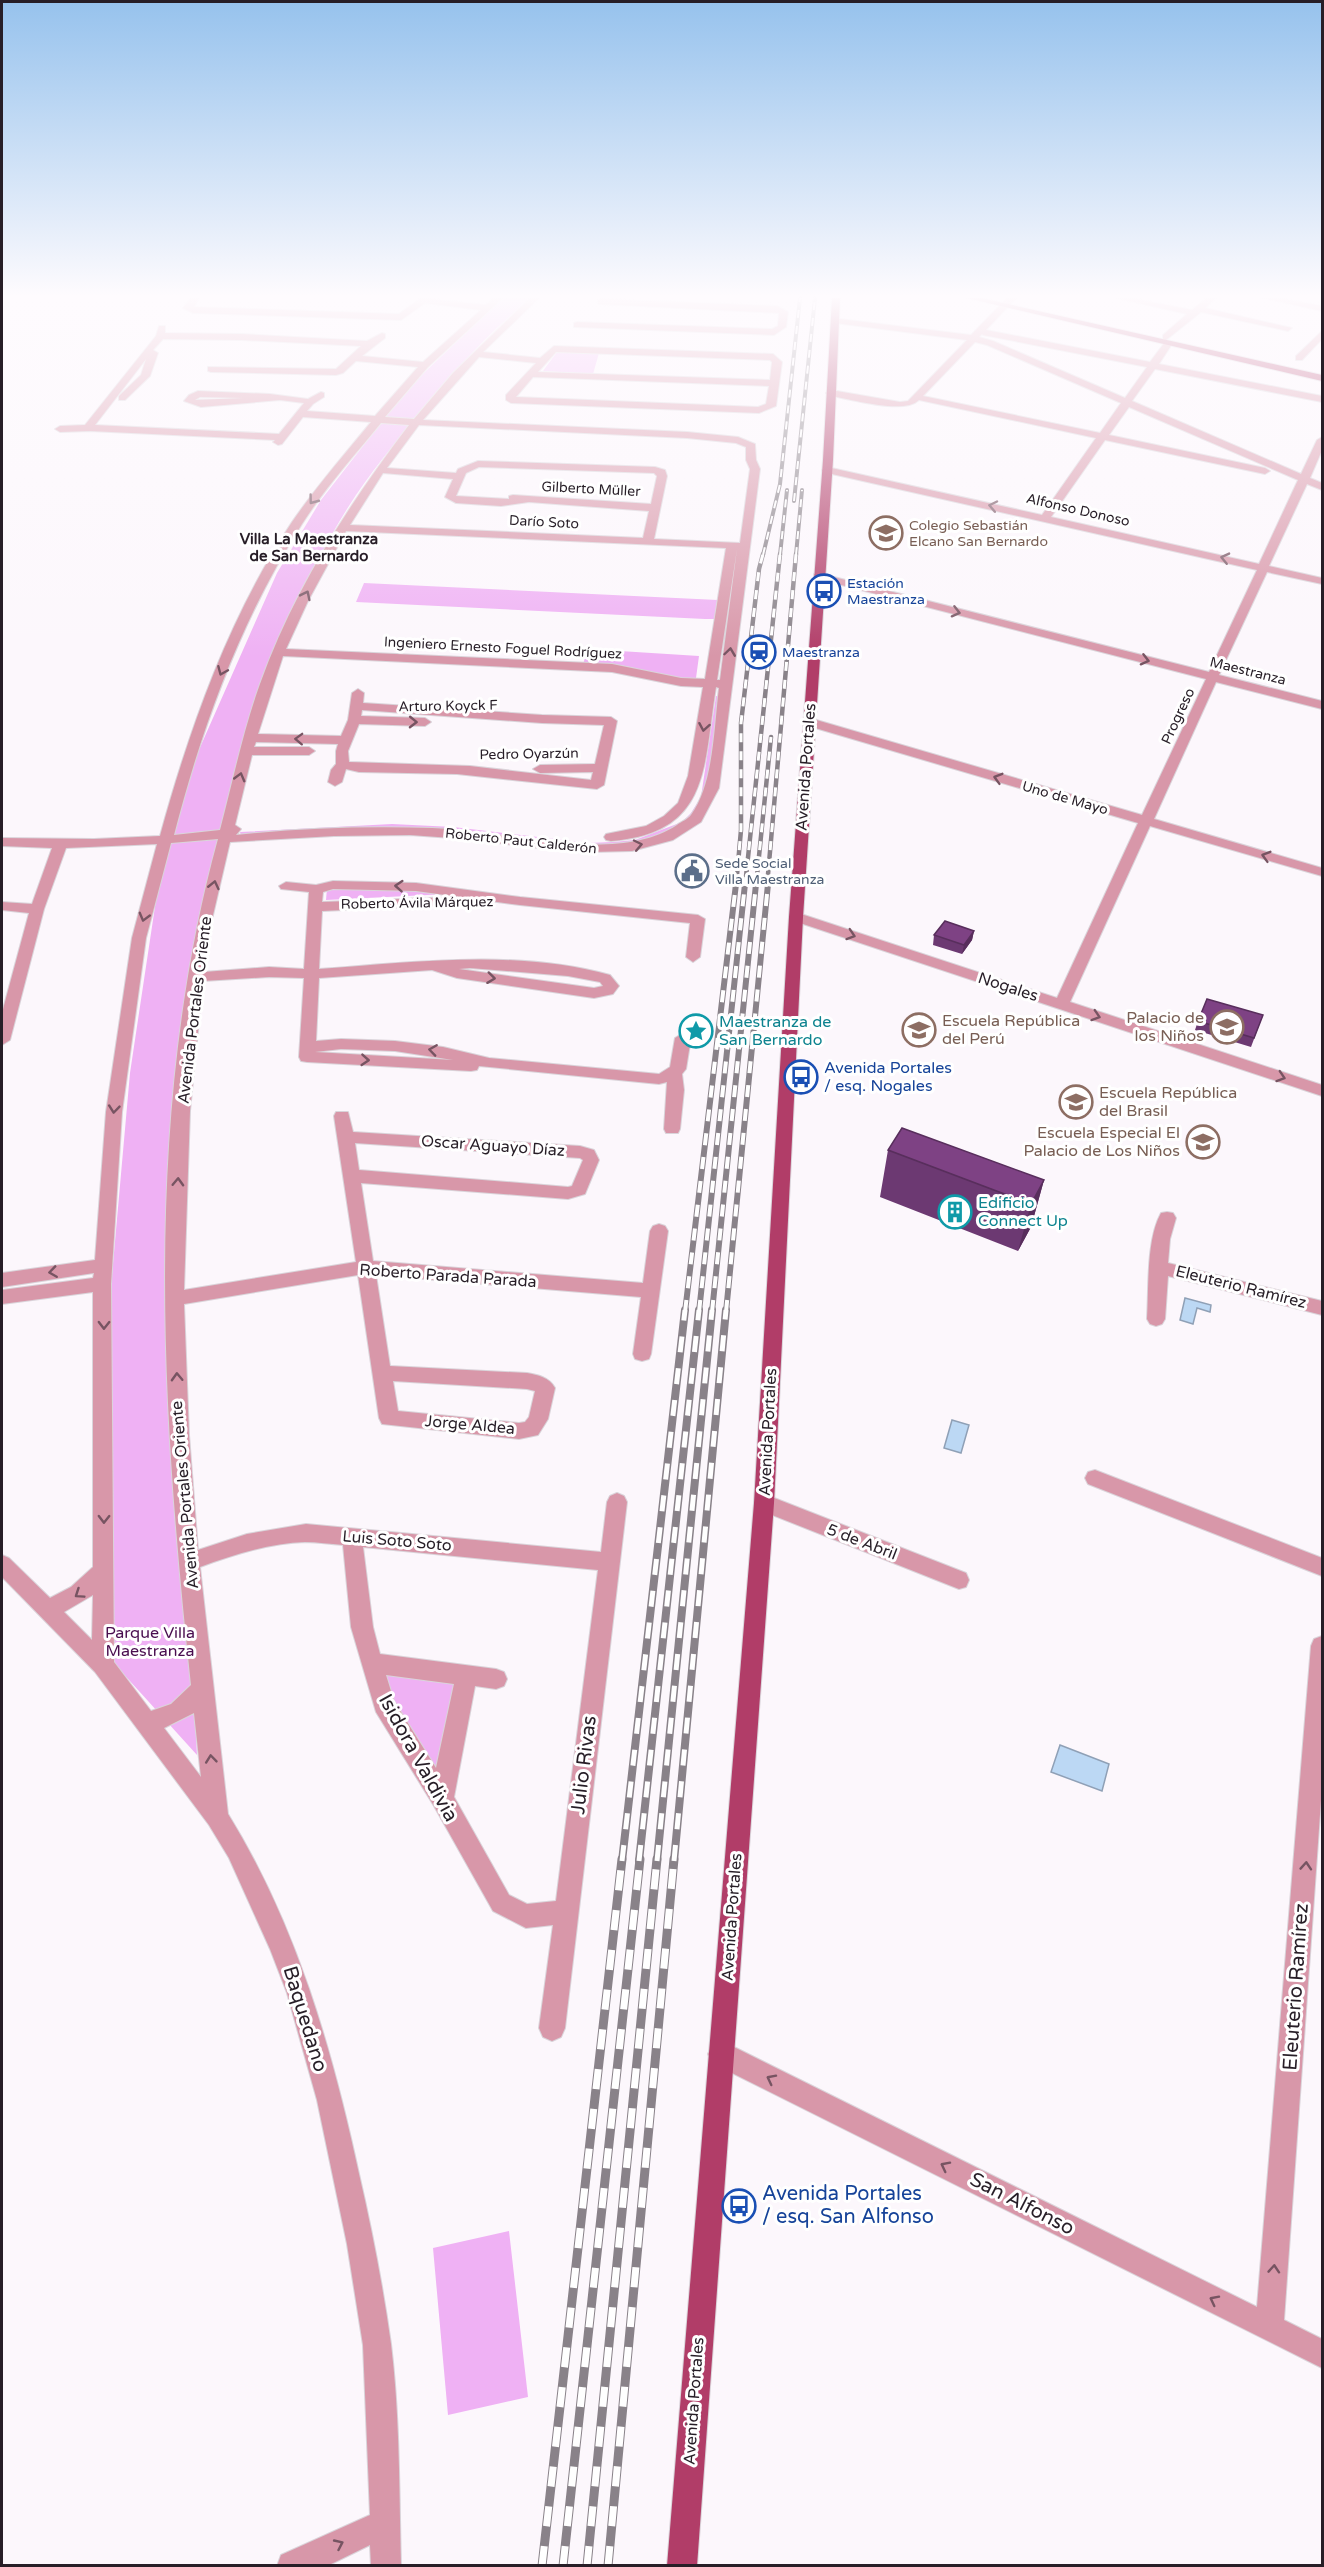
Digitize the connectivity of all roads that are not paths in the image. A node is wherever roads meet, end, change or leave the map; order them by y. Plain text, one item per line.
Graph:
1 (99, 418) edge
2 (300, 418) edge
3 (349, 418) edge
4 (418, 418) edge
5 (830, 418) edge
6 (1018, 418) edge
7 (1114, 418) edge
8 (1164, 418) edge
9 (375, 420) junction
10 (413, 423) junction
11 (90, 425) junction
12 (292, 427) junction
13 (60, 429) dead end
14 (195, 433) junction
15 (1102, 435) junction
16 (1323, 440) edge
17 (751, 460) junction
18 (380, 470) junction
19 (827, 470) junction
20 (459, 476) junction
21 (1304, 479) junction
22 (1323, 485) edge
23 (656, 508) junction
24 (737, 512) dead end
25 (1044, 518) junction
26 (341, 528) junction
27 (648, 542) junction
28 (737, 542) junction
29 (1263, 567) junction
30 (818, 576) junction
31 (1323, 581) edge
32 (278, 652) junction
33 (1212, 677) junction
34 (718, 684) junction
35 (1323, 705) edge
36 (542, 719) junction
37 (354, 720) junction
38 (809, 722) junction
39 (249, 745) junction
40 (344, 752) junction
41 (601, 768) junction
42 (458, 770) junction
43 (335, 782) dead end
44 (1146, 821) junction
45 (226, 834) junction
46 (165, 840) junction
47 (2, 842) edge
48 (60, 845) junction
49 (1323, 872) edge
50 (286, 886) dead end
51 (316, 890) junction
52 (520, 901) junction
53 (2, 906) edge
54 (314, 907) junction
55 (36, 909) junction
56 (796, 916) junction
57 (693, 957) dead end
58 (434, 966) junction
59 (310, 974) junction
60 (195, 983) junction
61 (1061, 1005) junction
62 (683, 1038) dead end
63 (2, 1040) edge
64 (674, 1074) junction
65 (1323, 1091) edge
66 (342, 1116) dead end
67 (672, 1129) dead end
68 (345, 1137) junction
69 (352, 1176) junction
70 (1167, 1218) dead end
71 (659, 1231) dead end
72 (104, 1265) junction
73 (366, 1267) junction
74 (1159, 1267) junction
75 (2, 1280) edge
76 (102, 1284) junction
77 (651, 1291) junction
78 (2, 1297) edge
79 (176, 1298) junction
80 (1323, 1308) edge
81 (1156, 1319) dead end
82 (642, 1354) dead end
83 (382, 1373) junction
84 (1095, 1478) dead end
85 (616, 1502) dead end
86 (764, 1503) junction
87 (352, 1536) junction
88 (190, 1562) junction
89 (609, 1562) junction
90 (2, 1564) edge
91 (1323, 1568) edge
92 (103, 1571) junction
93 (959, 1580) dead end
94 (48, 1608) junction
95 (1323, 1647) edge
96 (370, 1664) junction
97 (103, 1665) junction
98 (466, 1676) junction
99 (495, 1679) dead end
100 (203, 1687) junction
101 (147, 1722) junction
102 (1317, 1792) edge
103 (442, 1798) junction
104 (217, 1817) junction
105 (566, 1912) junction
106 (552, 2028) dead end
107 (721, 2054) junction
108 (1269, 2328) junction
109 (1323, 2354) edge
110 (385, 2523) junction
111 (686, 2563) edge
112 (292, 2565) edge
113 (386, 2565) edge

1 - 11 street
2 - 12 street
3 - 9 street
4 - 10 street, Avenida Portales Oriente
5 - 19 main road, Avenida Portales
6 - 15 street
7 - 15 street
8 - 21 street
9 - 10 street
9 -> 46 street
10 - 17 street
10 - 18 street, Avenida Portales Oriente
11 - 13 street
11 - 14 street
12 - 14 street
12 - 14 street
15 - 21 street
15 - 25 street
16 - 21 street, Progreso
17 - 24 street
17 - 28 street, Roberto Paut Calderón
18 - 20 street
18 - 26 street, Avenida Portales Oriente
25 -> 19 street, Alfonso Donoso
19 - 30 main road, Avenida Portales
20 - 23 street, Gilberto Müller
20 - 23 street
21 - 22 street
21 - 29 street, Progreso
23 - 27 street
29 -> 25 street, Alfonso Donoso
26 - 27 street, Darío Soto
32 -> 26 street, Avenida Portales Oriente
27 - 28 street, Darío Soto
28 - 34 street, Roberto Paut Calderón
29 - 31 street, Alfonso Donoso
29 - 33 street, Progreso
30 -> 33 street, Maestranza
30 - 38 main road, Avenida Portales
32 - 34 street, Ingeniero Ernesto Foguel Rodríguez
32 - 39 street, Avenida Portales Oriente
33 - 35 street, Maestranza
33 - 44 street, Progreso
34 -> 45 street, Roberto Paut Calderón
45 -> 34 street, Roberto Paut Calderón
37 -> 36 street, Arturo Koyck F
36 - 37 street, Arturo Koyck F
36 - 41 street, Arturo Koyck F
37 - 40 street
44 -> 38 street, Uno de Mayo
38 - 56 main road, Avenida Portales
39 - 40 street, Pedro Oyarzún
45 -> 39 street, Avenida Portales Oriente
40 - 42 street, Pedro Oyarzún
40 - 43 street
41 - 42 street, Pedro Oyarzún
41 - 42 street, Pedro Oyarzún
49 -> 44 street, Uno de Mayo
44 - 61 street, Progreso
45 - 46 street, Roberto Paut Calderón
60 -> 45 street, Avenida Portales Oriente
46 - 48 street, Roberto Paut Calderón
46 -> 72 street
47 - 48 street, Roberto Paut Calderón
48 - 55 street
50 - 51 street, Roberto Ávila Márquez
52 -> 51 street, Roberto Ávila Márquez
51 - 54 street
52 - 54 street, Roberto Ávila Márquez
52 - 57 street, Roberto Ávila Márquez
53 - 55 street
54 - 59 street
55 - 63 street
56 -> 61 street, Nogales
56 - 86 main road, Avenida Portales
58 -> 58 street
58 - 59 street
59 - 60 street
59 - 64 street
79 -> 60 street, Avenida Portales Oriente
61 -> 65 street, Nogales
62 - 64 street
64 - 67 street
66 - 68 street, Jorge Aldea
68 - 69 street, Jorge Aldea
68 - 69 street, Oscar Aguayo Díaz
69 - 73 street, Jorge Aldea
70 - 74 street, Eleuterio Ramírez
71 - 77 street
72 -> 75 street
72 - 76 street
73 - 77 street, Roberto Parada Parada
73 - 79 street, Roberto Parada Parada
73 - 83 street, Jorge Aldea
74 - 80 street, Eleuterio Ramírez
74 - 81 street, Eleuterio Ramírez
76 - 78 street
76 -> 92 street
77 - 82 street
88 -> 79 street, Avenida Portales Oriente
83 - 83 street, Jorge Aldea
84 - 91 street
85 - 89 street, Julio Rivas
86 - 93 street, 5 de Abril
86 - 107 main road, Avenida Portales
87 - 88 street, Luis Soto Soto
87 - 89 street, Luis Soto Soto
87 - 96 street, Isidora Valdivia
88 - 100 street, Avenida Portales Oriente
89 - 105 street, Julio Rivas
90 - 94 street, Baquedano
92 -> 94 street
92 - 97 street
94 - 97 street, Baquedano
95 - 102 street, Eleuterio Ramírez
96 - 98 street
96 - 103 street, Isidora Valdivia
97 - 101 street, Baquedano
98 - 99 street
98 - 103 street
100 - 101 street
104 -> 100 street, Avenida Portales Oriente
101 - 104 street, Baquedano
108 -> 102 street, Eleuterio Ramírez
103 - 105 street, Isidora Valdivia
104 - 110 street, Baquedano
105 - 106 street, Julio Rivas
108 -> 107 street, San Alfonso
107 - 111 main road, Avenida Portales
108 - 109 street, San Alfonso
112 -> 110 street
110 - 113 street, Baquedano

